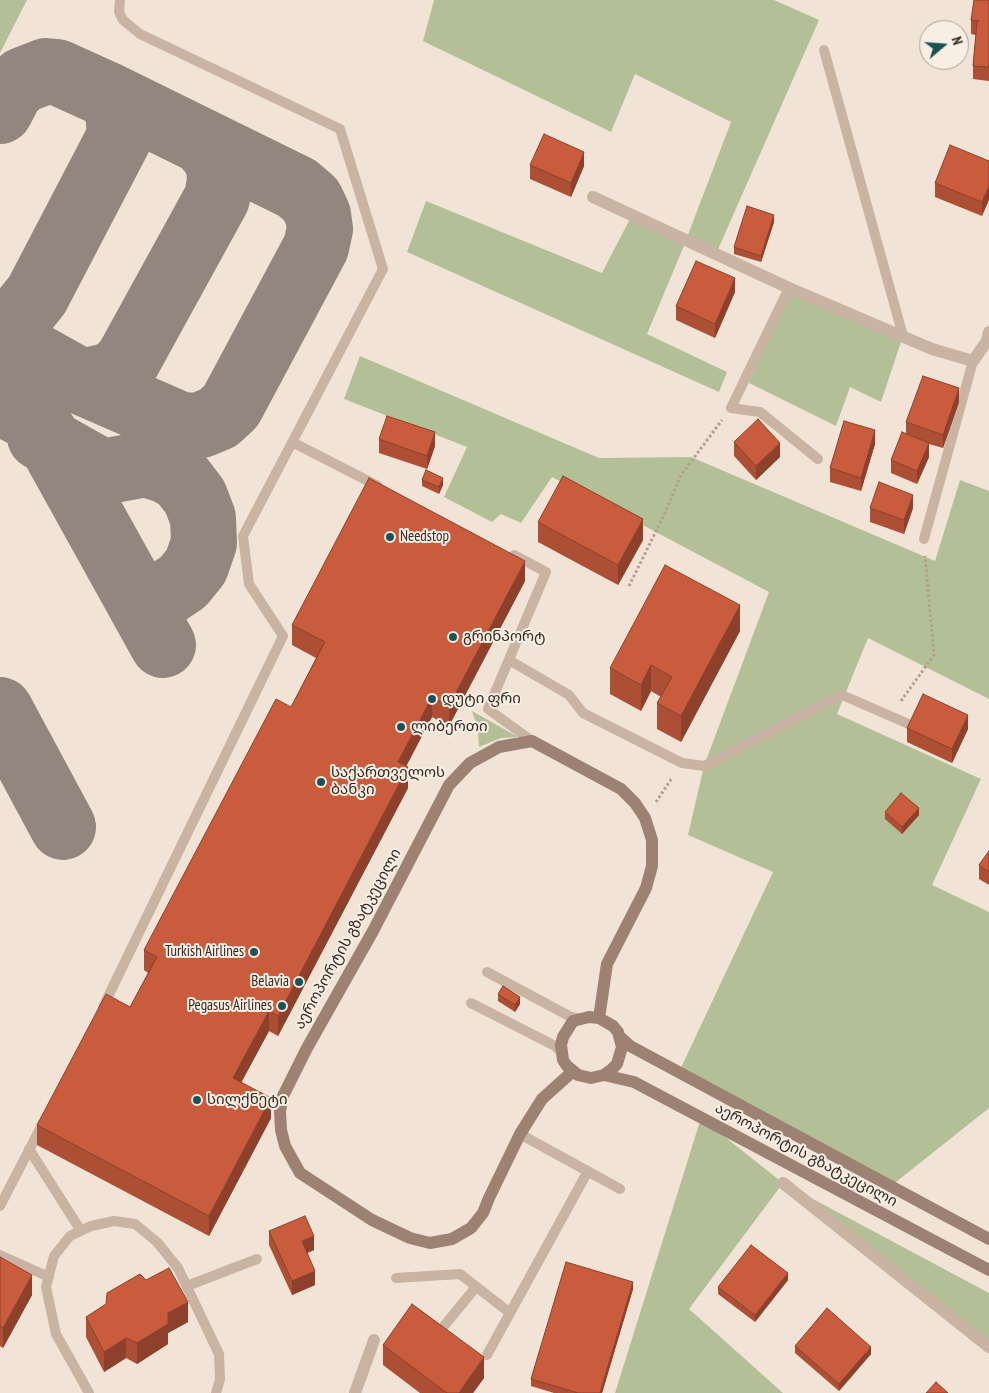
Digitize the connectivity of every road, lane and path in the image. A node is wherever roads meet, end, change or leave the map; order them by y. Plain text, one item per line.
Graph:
1 (120, 0) edge
2 (824, 50) dead end
3 (593, 197) dead end
4 (789, 288) junction
5 (989, 332) edge
6 (903, 336) junction
7 (973, 361) junction
8 (731, 408) junction
9 (292, 442) junction
10 (818, 459) dead end
11 (387, 491) edge
12 (924, 539) joint
13 (505, 551) edge
14 (628, 586) dead end
15 (509, 660) junction
16 (891, 716) junction
17 (911, 725) edge
18 (532, 741) junction
19 (682, 763) junction
20 (645, 818) junction
21 (487, 972) dead end
22 (471, 1003) dead end
23 (99, 1014) edge
24 (599, 1018) junction
25 (580, 1019) junction
26 (620, 1037) junction
27 (562, 1053) junction
28 (572, 1072) junction
29 (604, 1075) junction
30 (46, 1116) edge
31 (520, 1134) junction
32 (29, 1149) junction
33 (588, 1171) junction
34 (784, 1182) dead end
35 (620, 1189) dead end
36 (0, 1206) edge
37 (81, 1231) junction
38 (989, 1239) edge
39 (0, 1255) edge
40 (257, 1259) dead end
41 (989, 1270) edge
42 (49, 1277) junction
43 (396, 1278) dead end
44 (187, 1286) junction
45 (476, 1287) junction
46 (510, 1313) junction
47 (444, 1326) edge
48 (374, 1340) dead end
49 (989, 1347) edge
50 (488, 1355) dead end
51 (89, 1393) edge
52 (216, 1393) edge
53 (355, 1393) edge

1 - 9 lane
2 - 6 lane
3 - 4 street
4 - 6 street
4 - 8 lane
5 - 7 street
6 - 7 street
7 - 12 lane
8 - 10 lane
8 - 14 path
9 - 11 lane
9 - 23 lane
12 - 16 path
13 - 15 lane
15 - 18 lane
15 - 19 lane
16 - 17 lane
16 - 19 lane
18 - 20 street
18 - 31 street, აეროპორტის გზატკეცილი
19 - 20 path
20 - 24 street
21 - 25 lane
22 - 27 lane
24 - 25 street
24 - 26 street, აეროპორტის გზატკეცილი
25 - 27 street
26 - 29 street
26 - 38 street, აეროპორტის გზატკეცილი
27 - 28 street
28 - 29 street, აეროპორტის გზატკეცილი
28 - 31 street, აეროპორტის გზატკეცილი
29 - 41 street, აეროპორტის გზატკეცილი
30 - 32 lane
31 - 33 lane
32 - 36 lane
32 - 37 lane
33 - 35 lane
33 - 46 lane
34 - 49 street
37 - 42 lane
37 - 44 lane
39 - 42 lane
40 - 44 lane
42 - 51 lane
43 - 45 lane
44 - 52 lane
45 - 46 lane
45 - 47 lane
46 - 50 lane
48 - 53 street

